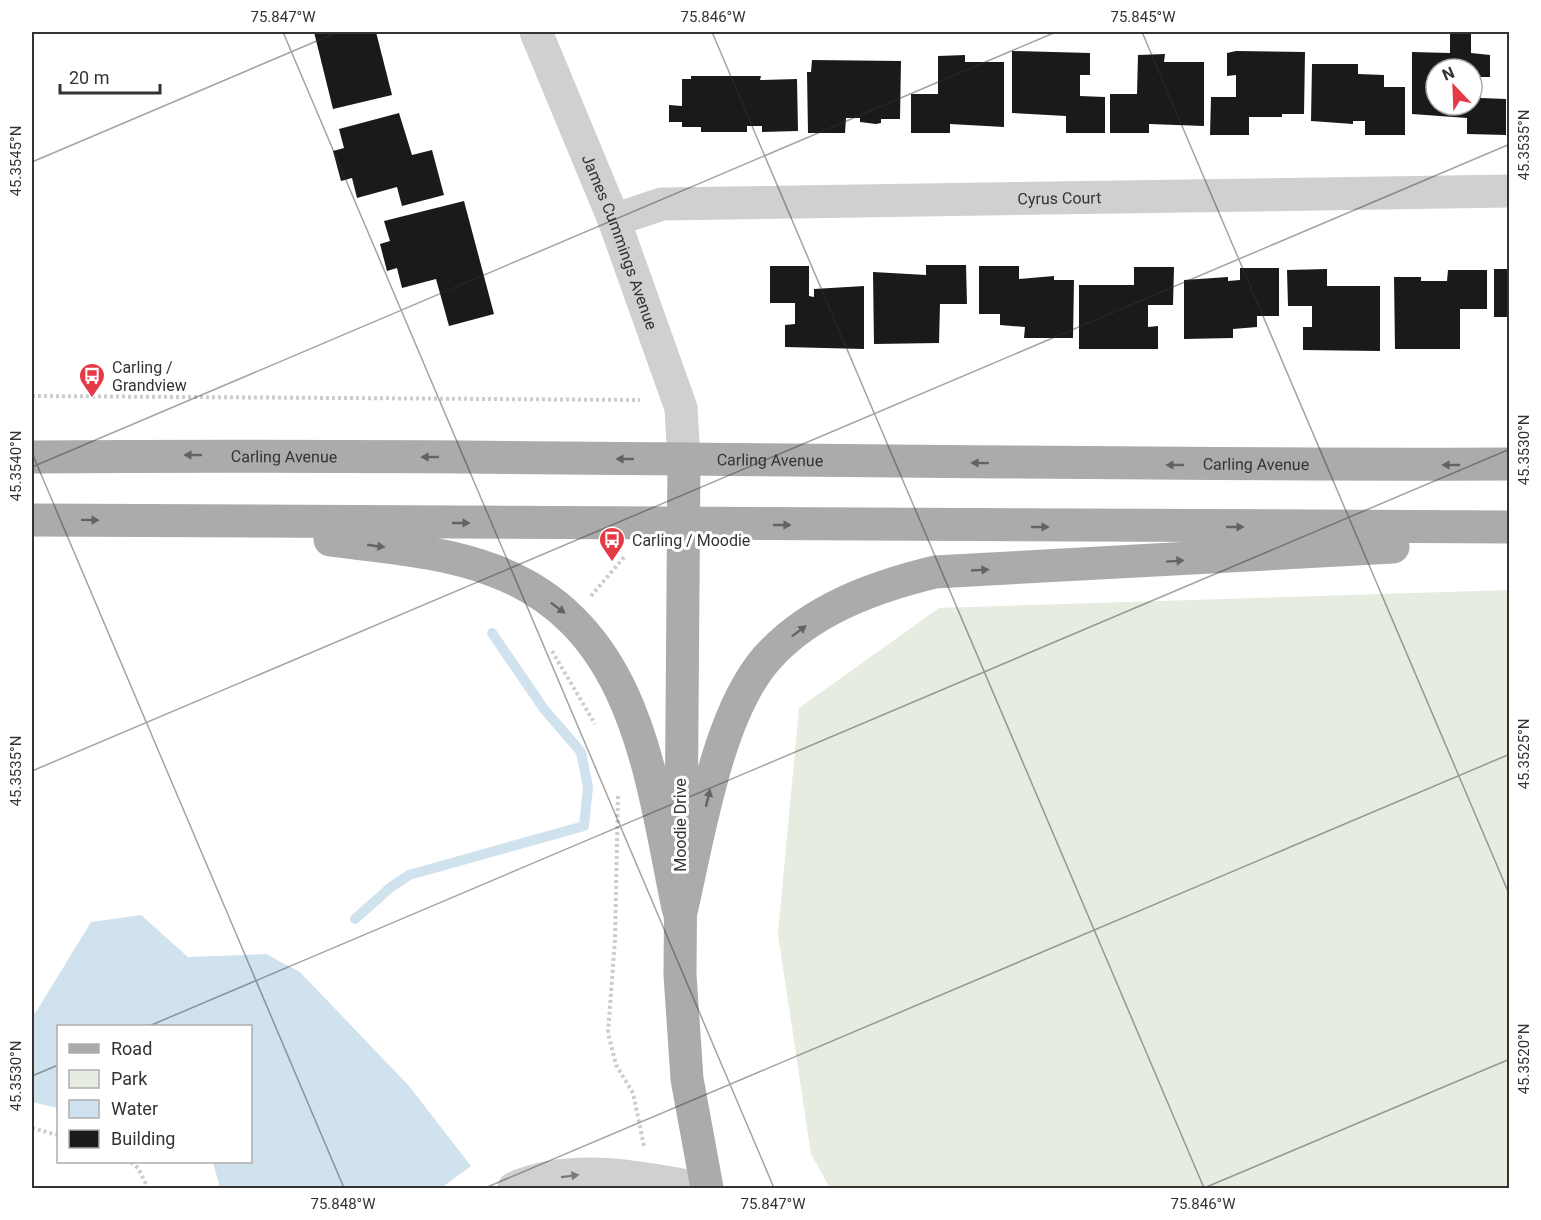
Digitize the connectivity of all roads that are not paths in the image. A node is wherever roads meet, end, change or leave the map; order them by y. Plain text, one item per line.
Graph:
1 (536, 32) edge
2 (1509, 191) edge
3 (614, 220) junction
4 (32, 457) edge
5 (684, 459) junction
6 (1509, 464) edge
7 (32, 520) edge
8 (172, 521) junction
9 (682, 525) junction
10 (1509, 527) edge
11 (1509, 540) edge
12 (680, 916) junction
13 (514, 1188) edge
14 (698, 1188) edge
15 (707, 1188) edge

1 - 3 street, James Cummings Avenue
2 - 3 street, Cyrus Court
3 - 5 street, James Cummings Avenue
5 -> 4 main road, Carling Avenue
6 -> 5 main road, Carling Avenue
5 - 9 main road, Moodie Drive
7 -> 8 main road
8 -> 9 main road
8 -> 12 main road
9 -> 10 main road
9 - 12 main road, Moodie Drive
12 -> 11 main road
12 - 15 main road, Moodie Drive
13 -> 14 street

